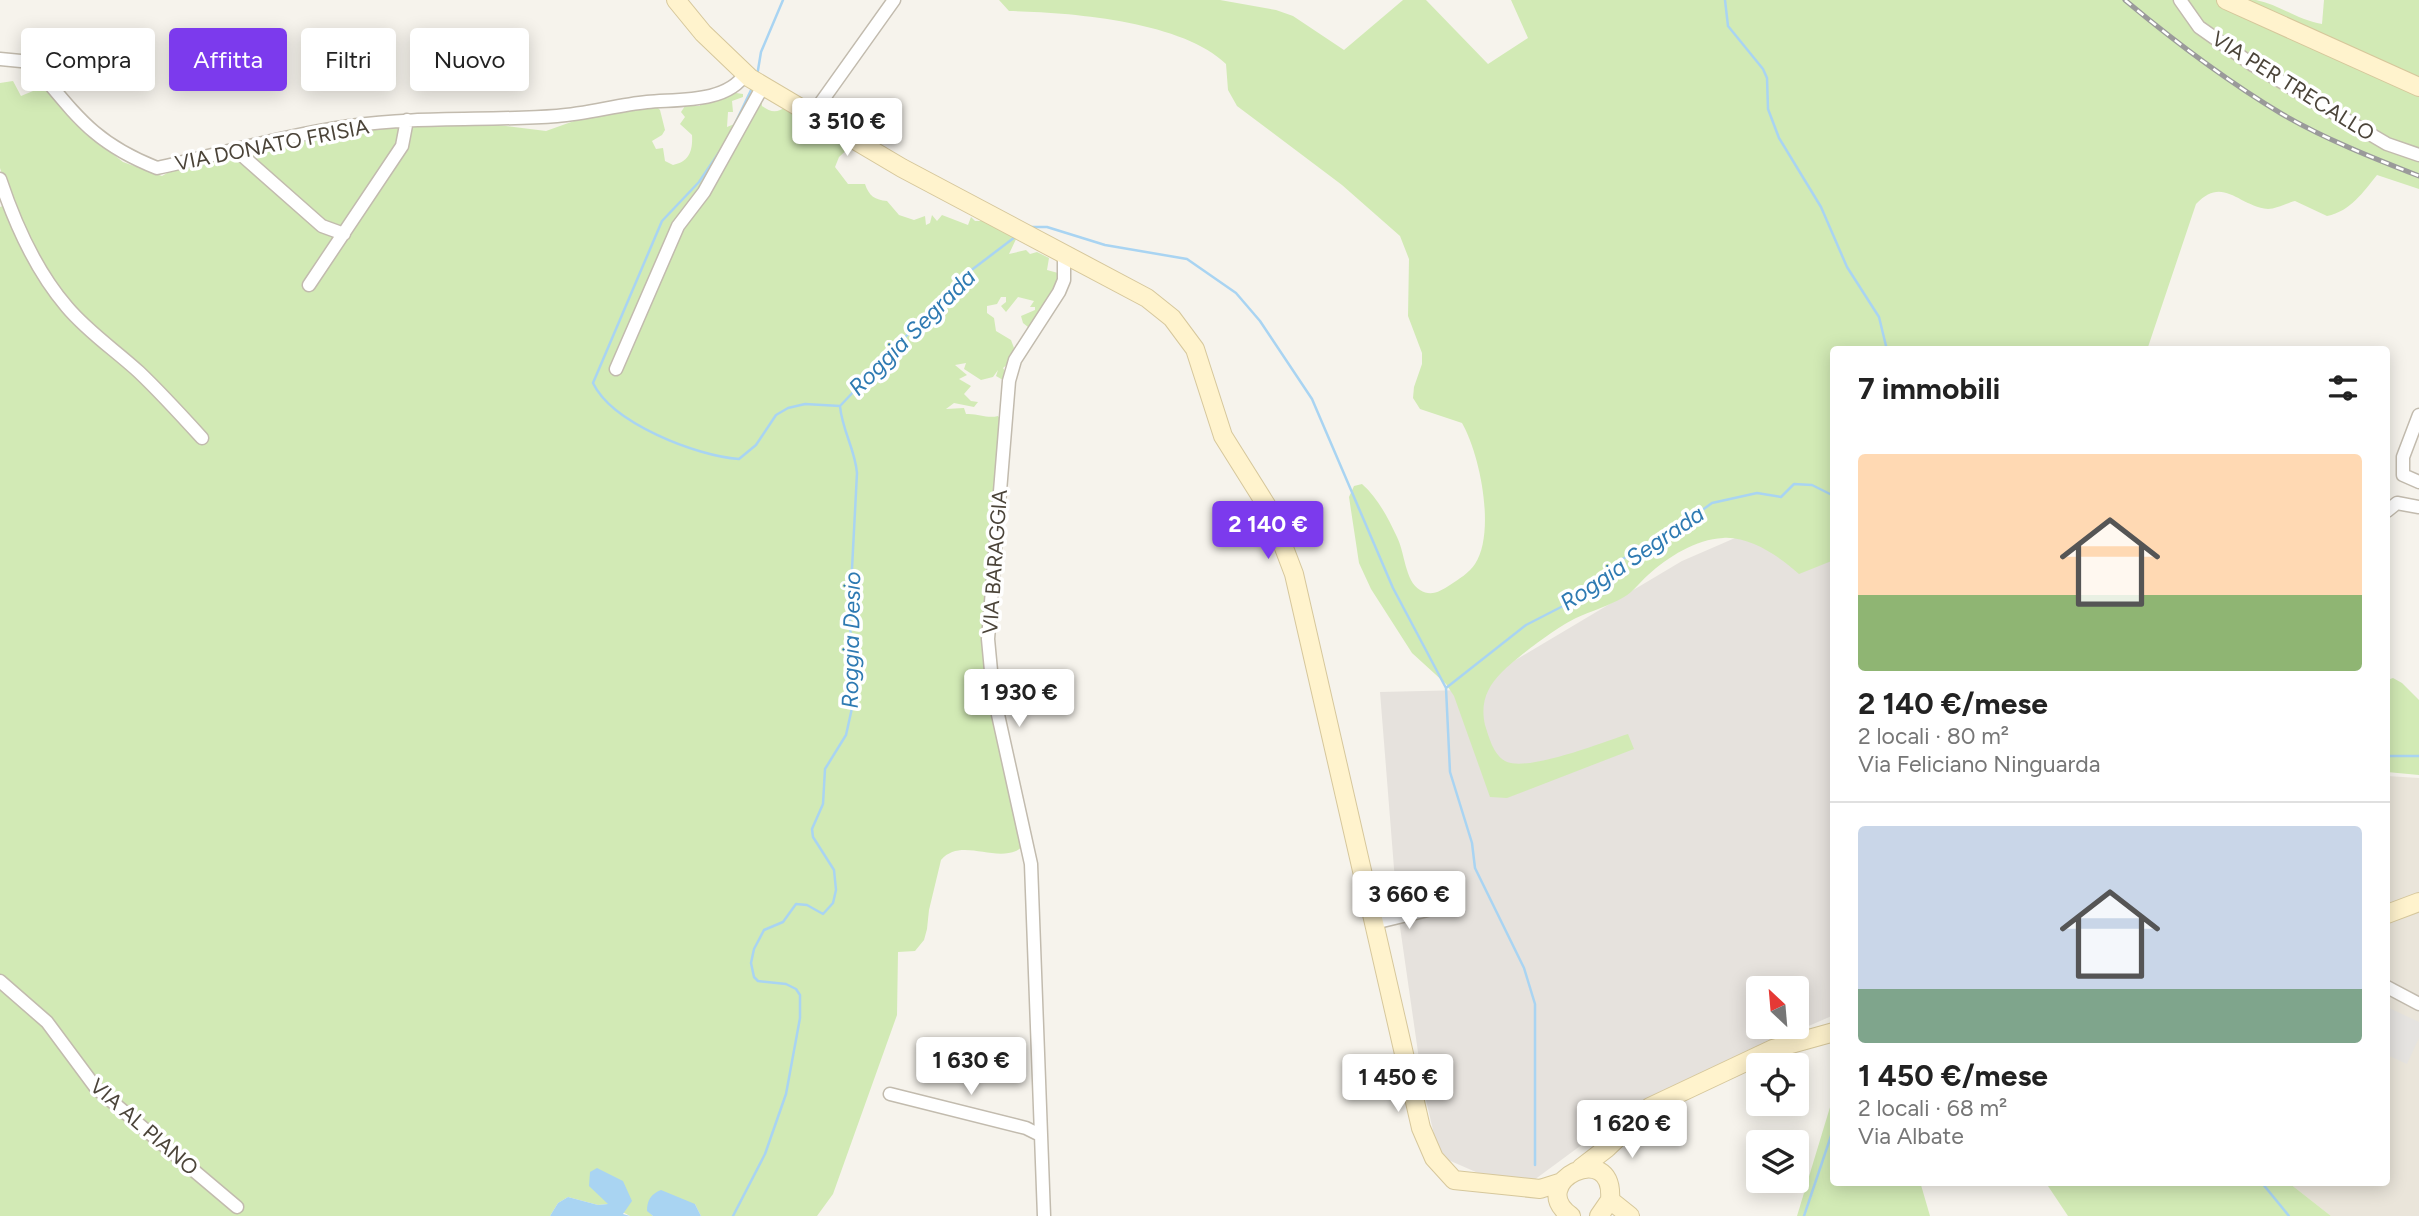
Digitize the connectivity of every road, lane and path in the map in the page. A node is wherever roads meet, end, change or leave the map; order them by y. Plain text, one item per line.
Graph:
1 (676, 0) edge
2 (894, 0) edge
3 (2180, 0) edge
4 (2227, 0) edge
5 (0, 58) edge
6 (755, 80) junction
7 (2419, 88) edge
8 (812, 114) junction
9 (407, 120) junction
10 (237, 151) junction
11 (2419, 155) edge
12 (0, 179) edge
13 (344, 234) junction
14 (1064, 254) junction
15 (309, 285) dead end
16 (616, 369) dead end
17 (2419, 415) edge
18 (202, 439) dead end
19 (2419, 482) edge
20 (2419, 507) edge
21 (2390, 509) edge
22 (2419, 902) edge
23 (1436, 908) dead end
24 (2390, 913) edge
25 (1374, 923) junction
26 (0, 981) edge
27 (2390, 989) edge
28 (2419, 1004) edge
29 (1830, 1033) edge
30 (890, 1094) dead end
31 (1625, 1130) junction
32 (1040, 1135) junction
33 (1581, 1168) junction
34 (1563, 1204) edge
35 (1604, 1206) edge
36 (237, 1208) dead end
37 (1044, 1216) edge
38 (1630, 1216) edge

1 - 6 street
2 - 8 street
3 - 11 street, VIA PER TRECALLO
4 - 7 street
5 - 10 street, VIA DONATO FRISIA
6 - 8 street
6 - 9 street, VIA DONATO FRISIA
6 - 16 street
8 - 14 street
9 - 10 street, VIA DONATO FRISIA
9 - 13 street
10 - 13 street
12 - 18 street
13 - 15 street
14 - 25 street
14 - 32 street, VIA BARAGGIA
17 - 19 street
20 - 21 street
22 - 24 street
23 - 25 street
25 - 34 street
26 - 36 street, VIA AL PIANO
27 - 28 street
29 - 31 street
30 - 32 street
31 - 33 street
31 - 35 street
32 - 37 street, VIA BARAGGIA
33 - 34 street
33 - 35 street
35 - 38 street

